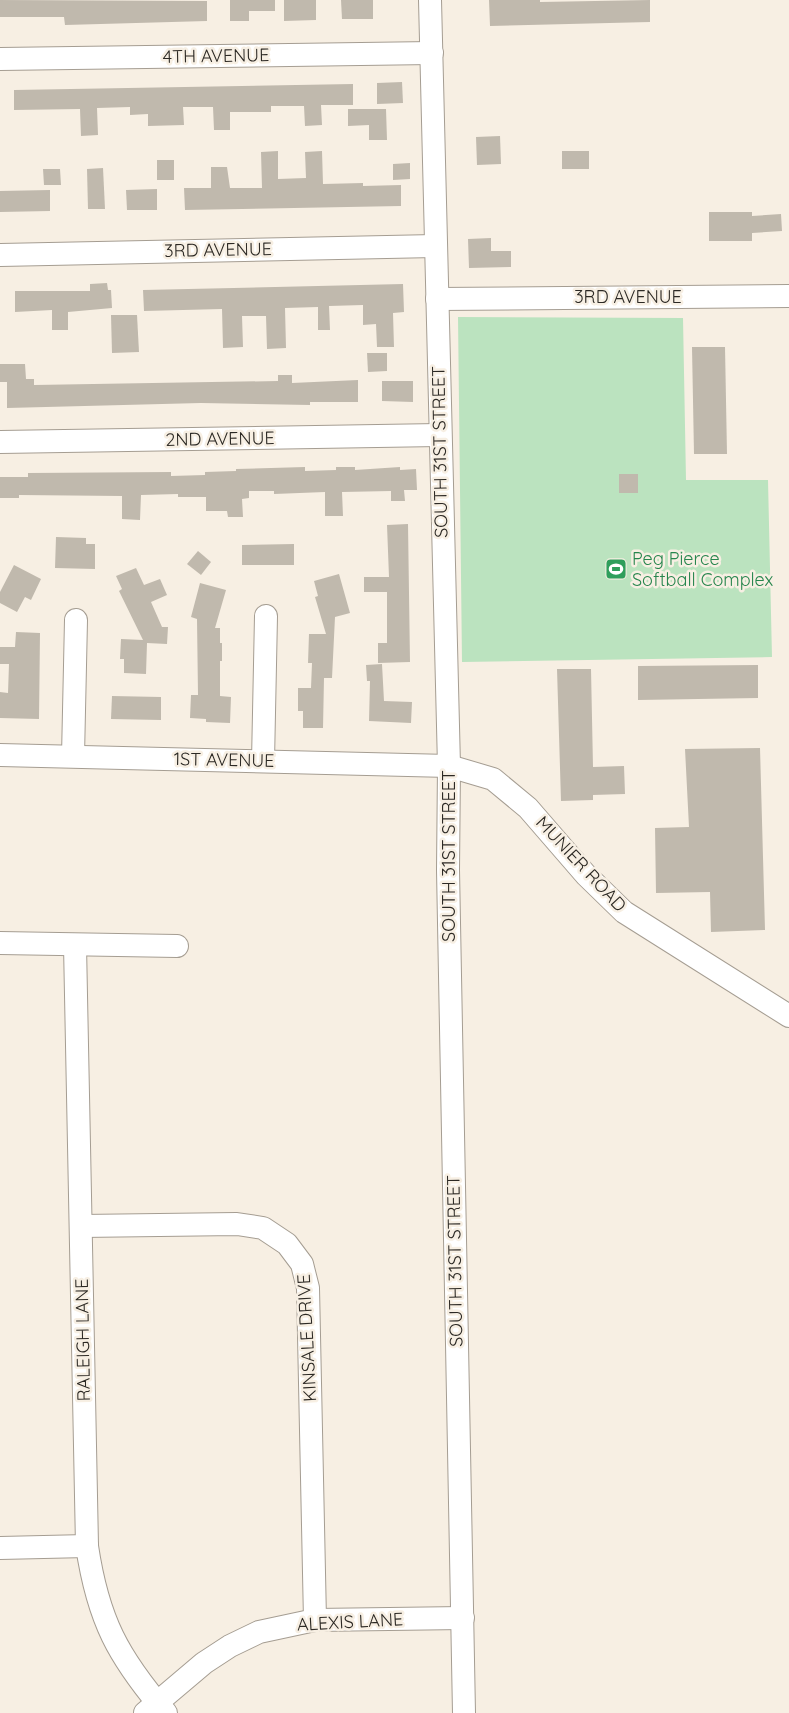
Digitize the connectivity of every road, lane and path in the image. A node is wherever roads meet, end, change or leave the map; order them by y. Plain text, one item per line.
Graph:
1 (430, 0) edge
2 (432, 53) junction
3 (0, 59) edge
4 (436, 246) junction
5 (0, 255) edge
6 (789, 296) edge
7 (436, 298) junction
8 (439, 435) junction
9 (0, 442) edge
10 (266, 616) dead end
11 (76, 620) dead end
12 (0, 755) edge
13 (73, 756) junction
14 (262, 761) junction
15 (449, 766) junction
16 (0, 944) edge
17 (75, 945) junction
18 (178, 946) dead end
19 (789, 1016) edge
20 (81, 1226) junction
21 (87, 1546) junction
22 (0, 1548) edge
23 (462, 1618) junction
24 (316, 1620) junction
25 (156, 1710) edge
26 (464, 1713) edge

1 - 2 street, SOUTH 31ST STREET
2 - 3 street, 4TH AVENUE
2 - 4 street, SOUTH 31ST STREET
4 - 5 street, 3RD AVENUE
4 - 7 street, SOUTH 31ST STREET
6 - 7 street, 3RD AVENUE
7 - 8 street, SOUTH 31ST STREET
8 - 9 street, 2ND AVENUE
8 - 15 street, SOUTH 31ST STREET
10 - 14 street
11 - 13 street
12 - 13 street, 1ST AVENUE
13 - 14 street, 1ST AVENUE
14 - 15 street, 1ST AVENUE
15 - 19 street, MUNIER ROAD
15 - 23 street, SOUTH 31ST STREET
16 - 17 street
17 - 18 street
17 - 20 street, RALEIGH LANE
20 - 21 street, RALEIGH LANE
20 - 24 street, KINSALE DRIVE
21 - 22 street
21 - 25 street, RALEIGH LANE
23 - 24 street, ALEXIS LANE
23 - 26 street, SOUTH 31ST STREET
24 - 25 street, ALEXIS LANE

